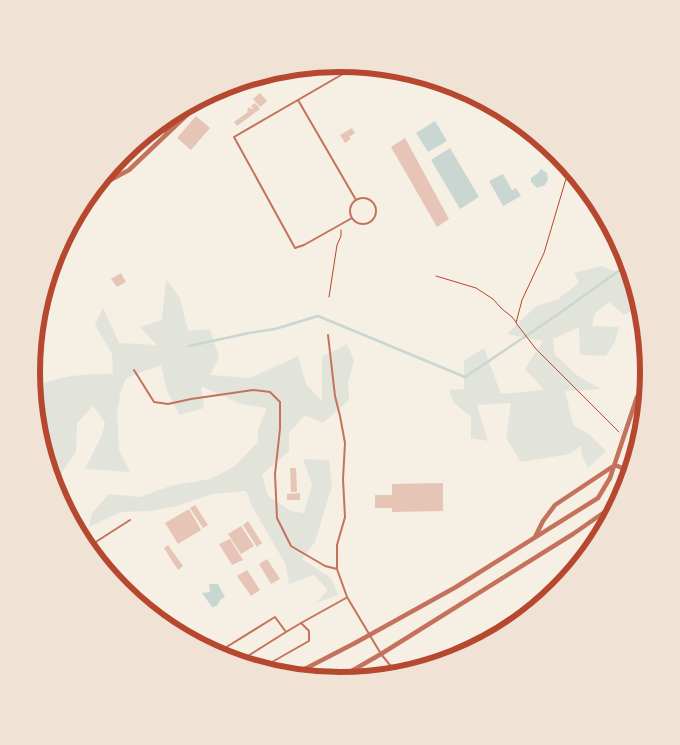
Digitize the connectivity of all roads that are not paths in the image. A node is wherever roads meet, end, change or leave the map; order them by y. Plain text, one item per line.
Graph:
1 (347, 72) edge
2 (298, 100) junction
3 (187, 115) edge
4 (171, 129) junction
5 (162, 131) edge
6 (110, 180) edge
7 (356, 200) junction
8 (352, 218) junction
9 (328, 335) dead end
10 (134, 370) dead end
11 (639, 397) edge
12 (615, 465) junction
13 (624, 469) edge
14 (606, 511) edge
15 (130, 520) dead end
16 (535, 538) junction
17 (94, 543) edge
18 (336, 569) junction
19 (347, 598) junction
20 (301, 623) junction
21 (286, 632) junction
22 (370, 634) junction
23 (223, 649) edge
24 (381, 654) junction
25 (246, 657) edge
26 (269, 664) edge
27 (392, 668) edge
28 (303, 670) edge
29 (350, 672) edge

1 - 2 lane
2 - 7 lane
2 - 8 lane
3 - 4 street
4 - 5 street
4 - 6 street
7 - 8 lane
7 - 8 lane
9 - 18 lane
10 - 18 lane
11 - 12 street
12 - 13 street
12 - 16 street
12 - 16 street
14 - 24 street
15 - 17 lane
16 - 22 street
18 - 19 lane
19 - 20 lane
19 - 22 lane
20 - 21 lane
20 - 26 lane
21 - 23 lane
21 - 25 lane
22 - 24 lane
22 - 28 street
24 - 27 lane
24 - 29 street

